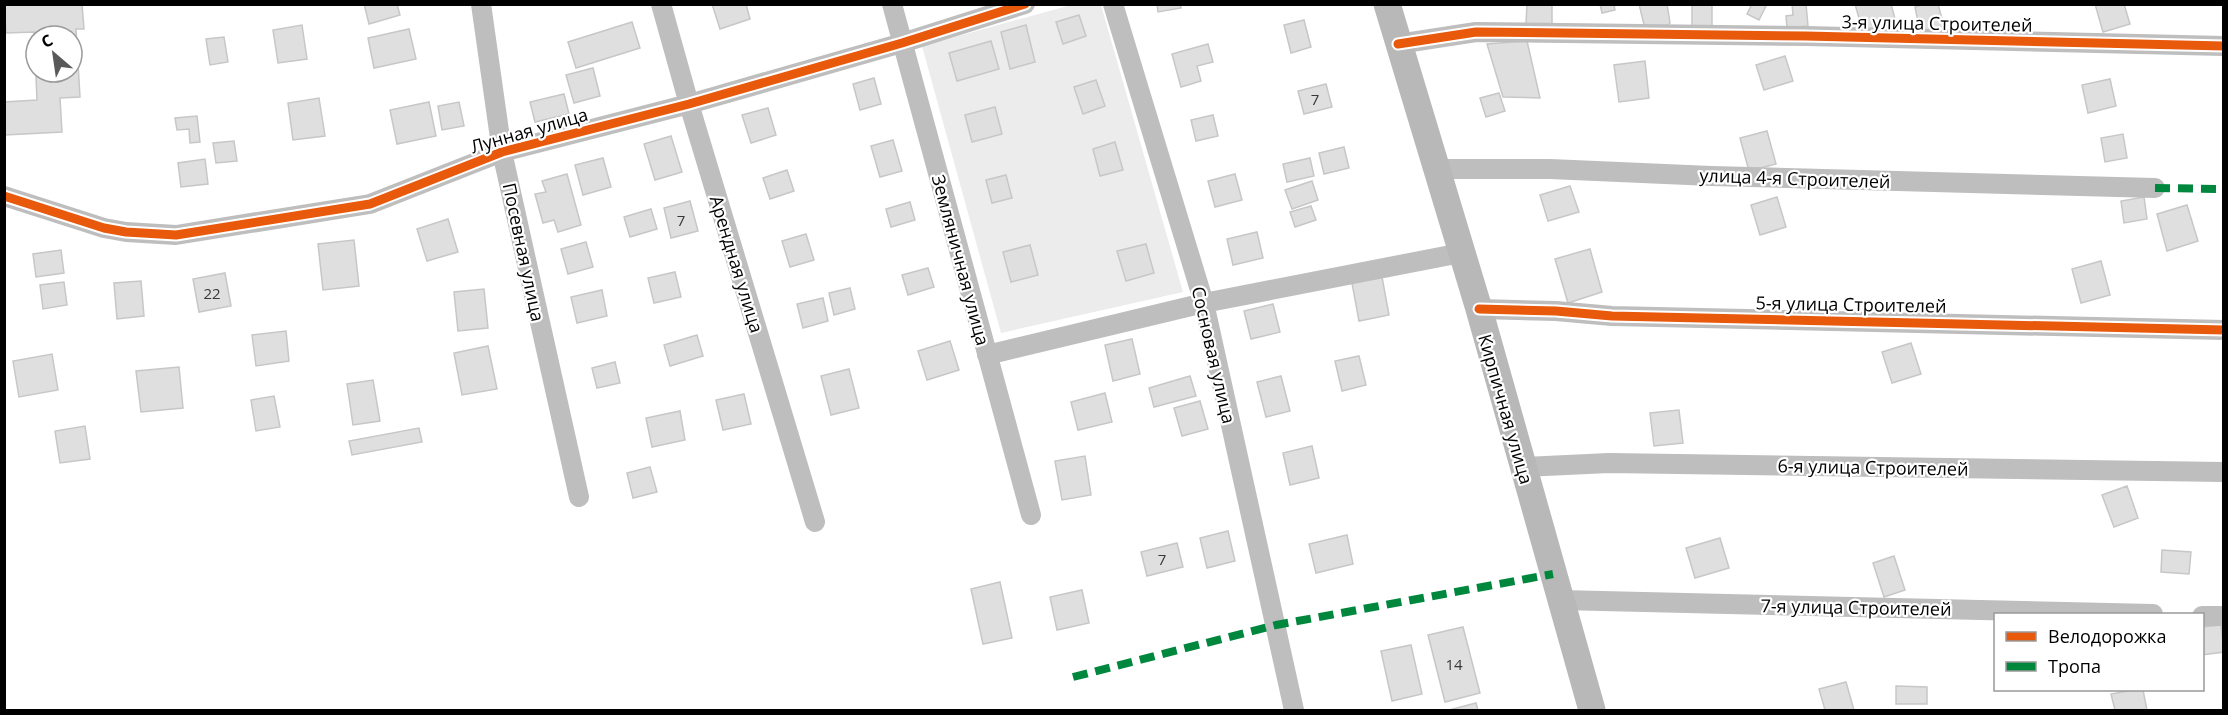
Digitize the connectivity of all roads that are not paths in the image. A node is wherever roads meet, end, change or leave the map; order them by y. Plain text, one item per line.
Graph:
1 (481, 4) edge
2 (661, 4) edge
3 (892, 4) edge
4 (1025, 4) edge
5 (1113, 4) edge
6 (1387, 4) edge
7 (902, 43) junction
8 (1398, 44) junction
9 (2223, 46) edge
10 (689, 104) junction
11 (502, 152) junction
12 (1436, 169) junction
13 (2154, 188) dead end
14 (4, 196) edge
15 (1461, 253) junction
16 (1204, 303) junction
17 (1479, 309) junction
18 (2223, 330) edge
19 (987, 355) junction
20 (1523, 467) junction
21 (2223, 472) edge
22 (579, 497) dead end
23 (1031, 515) dead end
24 (815, 522) dead end
25 (1560, 600) junction
26 (2074, 613) edge
27 (2204, 616) edge
28 (2223, 616) edge
29 (1294, 711) edge
30 (1592, 711) edge

1 - 11 street, Посевная улица
2 - 10 street, Арендная улица
3 - 7 street, Земляничная улица
4 - 7 street, Лунная улица
5 - 16 street, Сосновая улица
6 - 8 main road, Кирпичная улица
7 - 10 street, Лунная улица
7 - 19 street, Земляничная улица
8 - 9 street, 3-я улица Строителей
8 - 12 main road, Кирпичная улица
10 - 11 street, Лунная улица
10 - 24 street, Арендная улица
11 - 14 street, Лунная улица
11 - 22 street, Посевная улица
12 - 13 street, улица 4-я Строителей
12 - 15 main road, Кирпичная улица
15 - 16 street
15 - 17 main road, Кирпичная улица
16 - 19 street
16 - 29 street, Сосновая улица
17 - 18 street, 5-я улица Строителей
17 - 20 main road, Кирпичная улица
19 - 23 street, Земляничная улица
20 - 21 street, 6-я улица Строителей
20 - 25 main road, Кирпичная улица
25 - 26 street, 7-я улица Строителей
25 - 30 main road, Кирпичная улица
27 - 28 street

